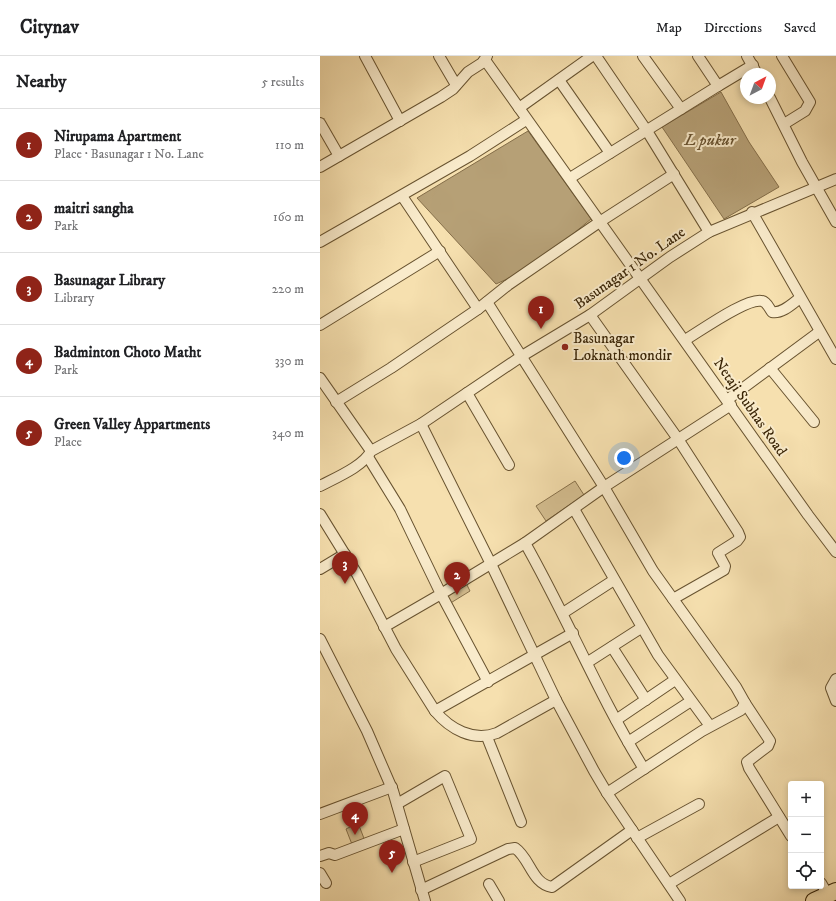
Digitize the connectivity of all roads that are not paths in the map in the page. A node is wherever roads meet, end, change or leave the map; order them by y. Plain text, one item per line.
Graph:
1 (365, 56) edge
2 (439, 56) edge
3 (592, 56) edge
4 (596, 56) edge
5 (643, 56) edge
6 (698, 56) edge
7 (782, 56) edge
8 (486, 58) edge
9 (753, 63) edge
10 (559, 80) junction
11 (456, 85) junction
12 (718, 86) junction
13 (773, 104) edge
14 (519, 108) junction
15 (681, 109) junction
16 (526, 120) junction
17 (400, 121) junction
18 (320, 123) edge
19 (784, 124) junction
20 (647, 132) junction
21 (610, 153) junction
22 (339, 156) junction
23 (320, 168) edge
24 (674, 174) junction
25 (570, 178) junction
26 (831, 182) edge
27 (816, 187) junction
28 (402, 196) junction
29 (752, 212) junction
30 (601, 221) junction
31 (836, 222) edge
32 (709, 232) junction
33 (320, 242) edge
34 (440, 252) junction
35 (641, 278) junction
36 (800, 298) junction
37 (487, 302) junction
38 (478, 309) junction
39 (590, 315) junction
40 (320, 325) edge
41 (819, 332) junction
42 (685, 340) junction
43 (522, 356) junction
44 (836, 359) edge
45 (770, 368) junction
46 (320, 378) edge
47 (467, 393) junction
48 (336, 402) junction
49 (729, 402) junction
50 (814, 422) dead end
51 (421, 424) junction
52 (678, 439) junction
53 (369, 454) junction
54 (509, 465) dead end
55 (320, 486) edge
56 (604, 487) junction
57 (574, 509) junction
58 (320, 514) edge
59 (525, 543) junction
60 (836, 552) edge
61 (345, 554) junction
62 (491, 564) junction
63 (320, 569) edge
64 (614, 580) junction
65 (441, 594) junction
66 (672, 599) junction
67 (563, 614) junction
68 (384, 627) junction
69 (641, 628) junction
70 (573, 633) junction
71 (320, 639) edge
72 (612, 647) junction
73 (534, 655) junction
74 (588, 662) junction
75 (836, 679) edge
76 (675, 680) junction
77 (488, 682) junction
78 (556, 700) junction
79 (646, 700) junction
80 (691, 701) junction
81 (836, 701) edge
82 (745, 704) junction
83 (435, 711) junction
84 (616, 720) junction
85 (710, 726) junction
86 (487, 737) junction
87 (628, 742) junction
88 (644, 769) junction
89 (392, 788) junction
90 (607, 793) junction
91 (397, 804) junction
92 (698, 804) dead end
93 (320, 814) edge
94 (779, 817) junction
95 (521, 822) dead end
96 (404, 829) junction
97 (788, 831) edge
98 (635, 834) junction
99 (320, 856) edge
100 (413, 862) junction
101 (320, 873) edge
102 (326, 883) dead end
103 (489, 884) dead end
104 (669, 884) junction
105 (421, 890) junction
106 (425, 901) edge
107 (499, 901) edge
108 (680, 901) edge

1 - 17 street
2 - 11 street
3 - 10 street
4 - 20 street
5 - 15 street
6 - 12 street
7 - 19 street
8 - 11 street
8 - 14 street, Netaji Subhas Road
9 - 12 street
10 - 14 street
10 - 21 street
11 - 17 street
12 - 15 street
13 - 19 street
14 - 16 street, Netaji Subhas Road
15 - 20 street
16 - 25 street, Netaji Subhas Road
16 - 28 street
17 - 22 street
18 - 22 street
19 - 27 street
20 - 21 street
20 - 24 street
21 - 25 street
22 - 23 street
24 - 30 street
24 - 32 street
25 - 30 street, Netaji Subhas Road
26 - 27 street, Basunagar 1 No. Lane
27 - 29 street, Basunagar 1 No. Lane
27 - 31 street
28 - 33 street
28 - 34 street
29 - 32 street, Basunagar 1 No. Lane
29 - 36 street
30 - 35 street, Netaji Subhas Road
30 - 37 street
32 - 35 street, Basunagar 1 No. Lane
34 - 38 street
34 - 40 street
35 - 39 street, Basunagar 1 No. Lane
35 - 42 street, Netaji Subhas Road
36 - 41 street
36 - 42 street
37 - 38 street
37 - 43 street
38 - 48 street
39 - 43 street, Basunagar 1 No. Lane
39 - 52 street
41 - 44 street
41 - 45 street
42 - 49 street, Netaji Subhas Road
43 - 47 street, Basunagar 1 No. Lane
43 - 56 street
45 - 49 street
45 - 50 street
46 - 48 street
47 - 51 street, Basunagar 1 No. Lane
47 - 54 street
48 - 53 street
49 - 52 street
49 - 60 street, Netaji Subhas Road
51 - 53 street, Basunagar 1 No. Lane
51 - 62 street
52 - 56 street
52 - 66 street
53 - 55 street, Basunagar 1 No. Lane
53 - 65 street
56 - 57 street
56 - 66 street
57 - 59 street
57 - 64 street
58 - 61 street
59 - 62 street
59 - 67 street
61 - 63 street
61 - 68 street
62 - 65 street
62 - 73 street
64 - 67 street
64 - 69 street
65 - 68 street
65 - 77 street
66 - 82 street
67 - 70 street
68 - 83 street
69 - 72 street
69 - 76 street
70 - 73 street
70 - 74 street
71 - 89 street
72 - 74 street
72 - 79 street
73 - 77 street
73 - 78 street
74 - 84 street
75 - 81 street
76 - 79 street
76 - 80 street
77 - 83 street
78 - 86 street
78 - 90 street
79 - 84 street
80 - 85 street
80 - 87 street
82 - 85 street
82 - 94 street
83 - 86 street
84 - 87 street
85 - 88 street
86 - 95 street
87 - 88 street
88 - 90 street
89 - 91 street
89 - 93 street
90 - 98 street
91 - 96 street
91 - 100 street
92 - 98 street
94 - 97 street
94 - 104 street
96 - 99 street
96 - 100 street
98 - 104 street
98 - 105 street
100 - 105 street
101 - 102 street
103 - 107 street
104 - 108 street
105 - 106 street

